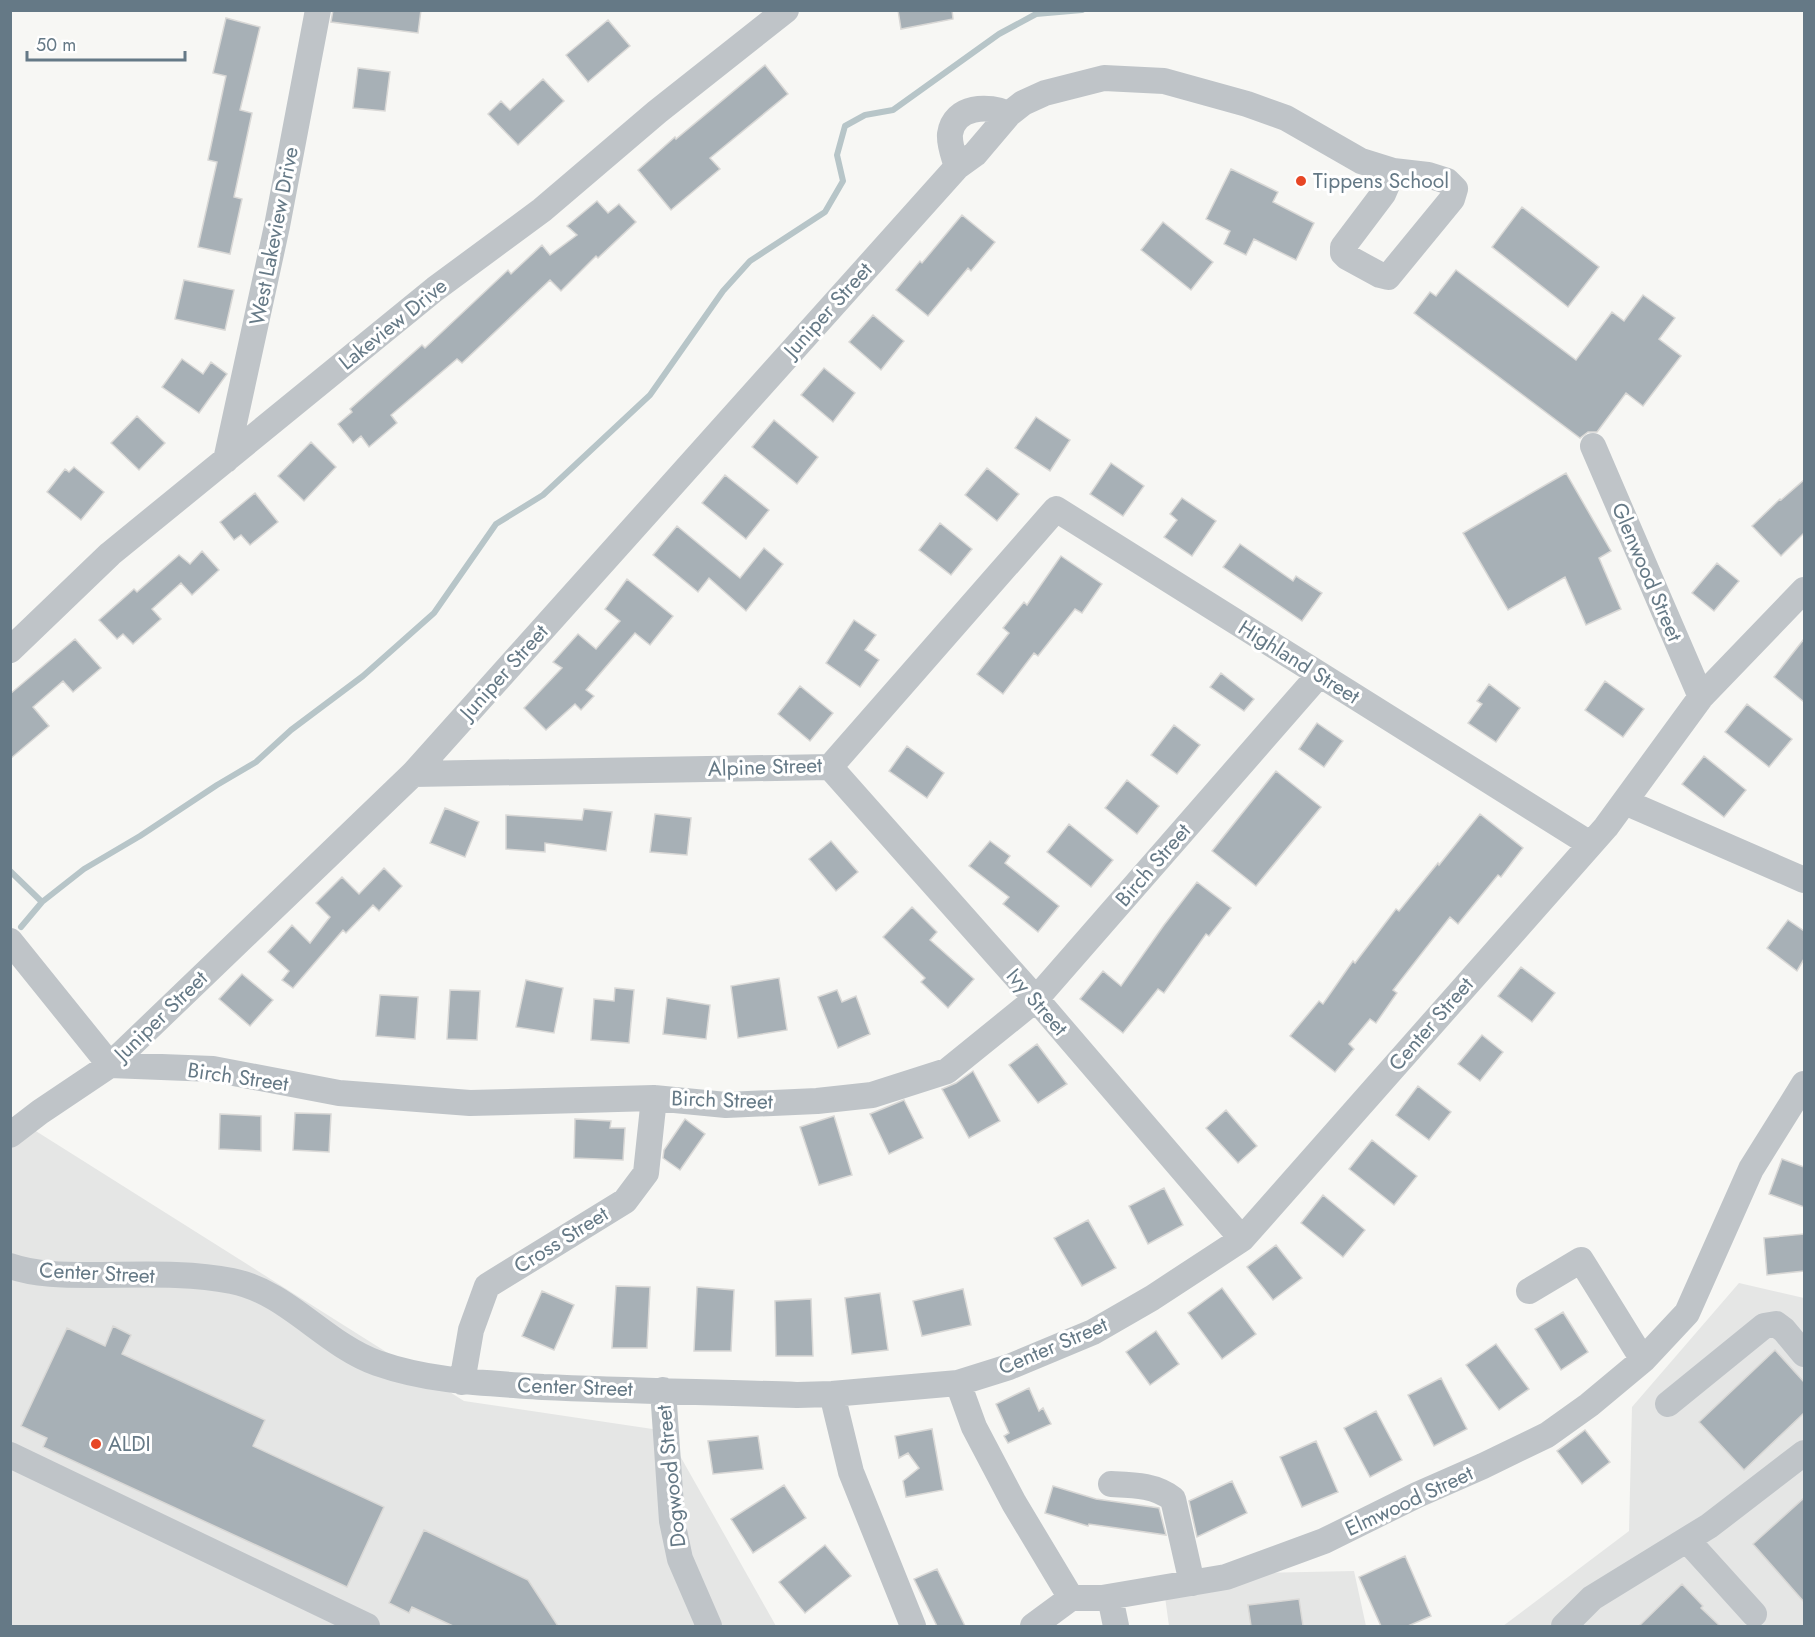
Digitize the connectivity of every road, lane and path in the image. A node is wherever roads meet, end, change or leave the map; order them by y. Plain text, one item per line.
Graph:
1 (318, 10) edge
2 (786, 10) edge
3 (1009, 114) junction
4 (957, 167) junction
5 (1393, 171) junction
6 (1593, 446) dead end
7 (226, 460) junction
8 (1020, 552) joint
9 (1804, 590) edge
10 (10, 650) edge
11 (1319, 675) junction
12 (1701, 697) junction
13 (830, 767) junction
14 (413, 774) junction
15 (1625, 802) junction
16 (1590, 844) junction
17 (1804, 880) edge
18 (10, 941) edge
19 (1036, 999) junction
20 (110, 1065) junction
21 (1804, 1084) edge
22 (654, 1098) junction
23 (10, 1135) edge
24 (1242, 1239) junction
25 (10, 1266) edge
26 (1529, 1291) dead end
27 (1804, 1354) edge
28 (1643, 1360) junction
29 (462, 1382) junction
30 (958, 1383) junction
31 (663, 1390) junction
32 (832, 1394) junction
33 (1668, 1404) dead end
34 (1804, 1454) edge
35 (10, 1455) edge
36 (1111, 1484) dead end
37 (1687, 1540) junction
38 (1192, 1583) junction
39 (1110, 1597) junction
40 (1071, 1598) junction
41 (1754, 1614) dead end
42 (367, 1626) edge
43 (709, 1626) edge
44 (913, 1626) edge
45 (1033, 1626) edge
46 (1116, 1626) edge
47 (1564, 1626) edge

1 - 7 street, West Lakeview Drive
2 - 7 street, Lakeview Drive
3 - 4 street, Juniper Street
3 - 4 street
3 - 5 street, Juniper Street
4 - 14 street, Juniper Street
5 - 5 street, Juniper Street
6 - 12 street, Glenwood Street
7 - 10 street, Lakeview Drive
8 - 11 street, Highland Street
8 - 13 street, Alpine Street
9 - 12 street, Center Street
11 - 16 street, Highland Street
11 - 19 street, Birch Street
12 - 15 street, Center Street
13 - 14 street, Alpine Street
13 - 19 street, Ivy Street
14 - 20 street, Juniper Street
15 - 16 street, Center Street
15 - 17 street
16 - 24 street, Center Street
18 - 20 street
19 - 22 street, Birch Street
19 - 24 street, Ivy Street
20 - 22 street, Birch Street
20 - 23 street, Juniper Street
21 - 28 street, Elmwood Street
22 - 29 street, Cross Street
24 - 30 street, Center Street
25 - 29 street, Center Street
26 - 28 street
27 - 33 street
28 - 38 street, Elmwood Street
29 - 31 street, Center Street
30 - 32 street, Center Street
30 - 40 street
31 - 32 street, Center Street
31 - 43 street, Dogwood Street
32 - 44 street
34 - 37 street
35 - 42 street
36 - 38 street
37 - 41 street
37 - 47 street
38 - 39 street, Elmwood Street
39 - 40 street, Elmwood Street
39 - 46 street
40 - 45 street

